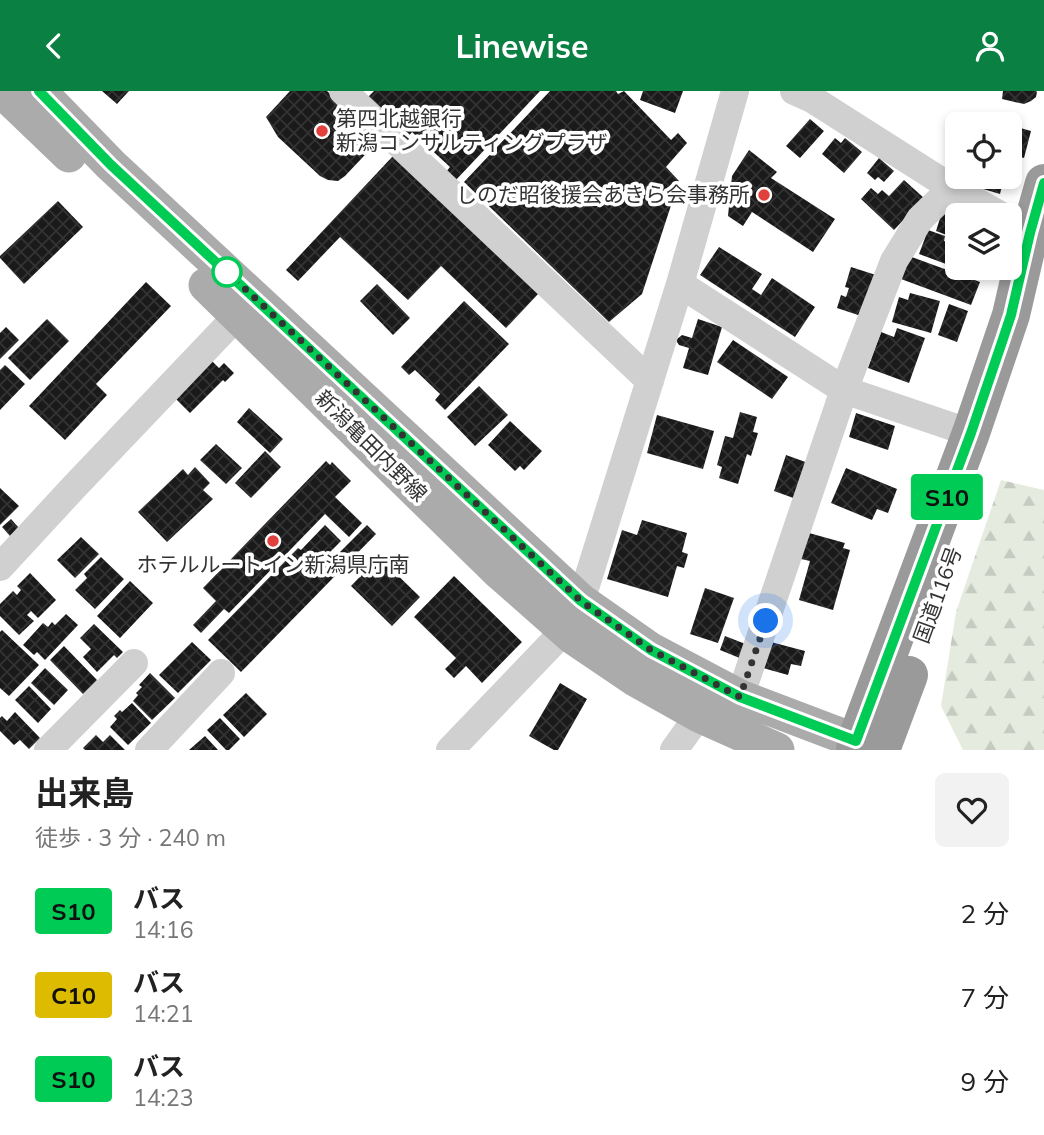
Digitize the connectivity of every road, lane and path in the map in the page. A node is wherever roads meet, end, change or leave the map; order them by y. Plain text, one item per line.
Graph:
1 (2, 91) edge
2 (39, 91) edge
3 (343, 91) edge
4 (735, 91) edge
5 (794, 91) edge
6 (1044, 183) edge
7 (945, 184) edge
8 (951, 189) edge
9 (953, 189) edge
10 (1025, 245) edge
11 (680, 284) junction
12 (238, 315) junction
13 (650, 381) junction
14 (844, 390) junction
15 (971, 433) junction
16 (0, 567) edge
17 (573, 616) junction
18 (134, 663) dead end
19 (221, 673) dead end
20 (740, 697) junction
21 (699, 715) junction
22 (868, 748) edge
23 (48, 750) edge
24 (149, 750) edge
25 (450, 750) edge
26 (674, 750) edge
27 (777, 750) edge

1 - 12 main road, 新潟亀田内野線
2 - 17 main road, 新潟亀田内野線
3 - 13 street
4 - 11 street
5 - 7 street
6 - 10 highway, 国道116号
8 - 14 street
9 - 10 street
10 - 15 highway, 国道116号
10 - 22 highway, 国道116号
11 - 13 street
11 - 14 street
12 - 16 street
12 - 17 main road, 新潟亀田内野線
13 - 17 street
14 - 15 street
14 - 20 street
15 - 22 highway, 国道116号
17 - 20 main road, 新潟亀田内野線
17 - 21 main road, 新潟亀田内野線
17 - 25 street
18 - 23 street
19 - 24 street
20 - 22 main road, 新潟亀田内野線
21 - 26 street
21 - 27 main road, 新潟亀田内野線

